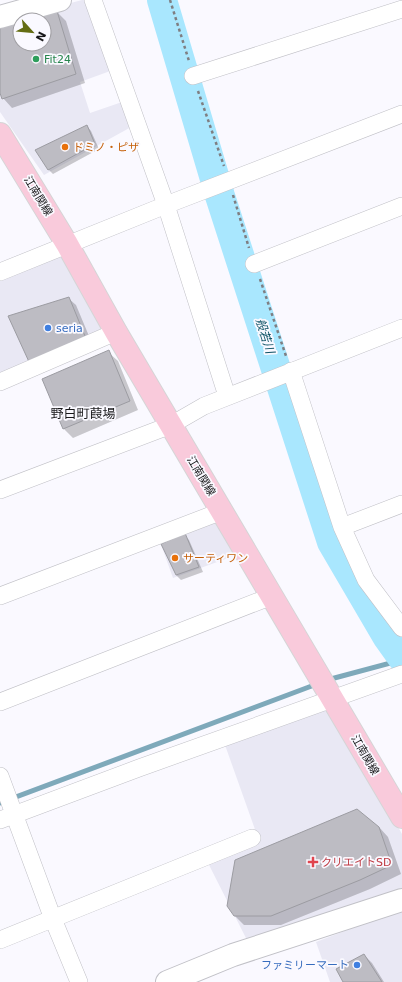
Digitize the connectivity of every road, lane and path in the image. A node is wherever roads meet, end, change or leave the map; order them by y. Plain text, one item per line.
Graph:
1 (60, 0) edge
2 (93, 0) edge
3 (402, 9) edge
4 (0, 17) edge
5 (193, 76) dead end
6 (402, 114) edge
7 (0, 134) edge
8 (166, 205) junction
9 (402, 206) edge
10 (67, 244) junction
11 (254, 264) dead end
12 (0, 272) edge
13 (402, 328) edge
14 (116, 332) junction
15 (291, 372) junction
16 (0, 382) edge
17 (227, 396) junction
18 (171, 425) junction
19 (0, 490) edge
20 (402, 504) edge
21 (222, 511) junction
22 (342, 527) junction
23 (0, 596) edge
24 (272, 596) junction
25 (402, 628) edge
26 (402, 674) edge
27 (333, 699) junction
28 (0, 702) edge
29 (0, 776) edge
30 (8, 817) edge
31 (402, 817) edge
32 (252, 838) dead end
33 (402, 900) edge
34 (53, 919) junction
35 (0, 940) edge
36 (79, 982) edge
37 (167, 982) edge

1 - 4 street
2 - 8 street
3 - 5 street
6 - 8 street
7 - 10 main road, 江南関線
8 - 10 street
8 - 17 street
9 - 11 street
10 - 12 street
10 - 14 main road, 江南関線
13 - 15 street
14 - 16 street
14 - 18 main road, 江南関線
15 - 17 street
15 - 22 street
17 - 18 street
18 - 19 street
18 - 21 main road, 江南関線
20 - 22 street
21 - 23 street
21 - 24 main road, 江南関線
22 - 25 street
24 - 27 main road, 江南関線
24 - 28 street
26 - 27 street
27 - 30 street
27 - 31 main road, 江南関線
29 - 30 street
30 - 34 street
32 - 34 street
33 - 37 street
34 - 35 street
34 - 36 street

